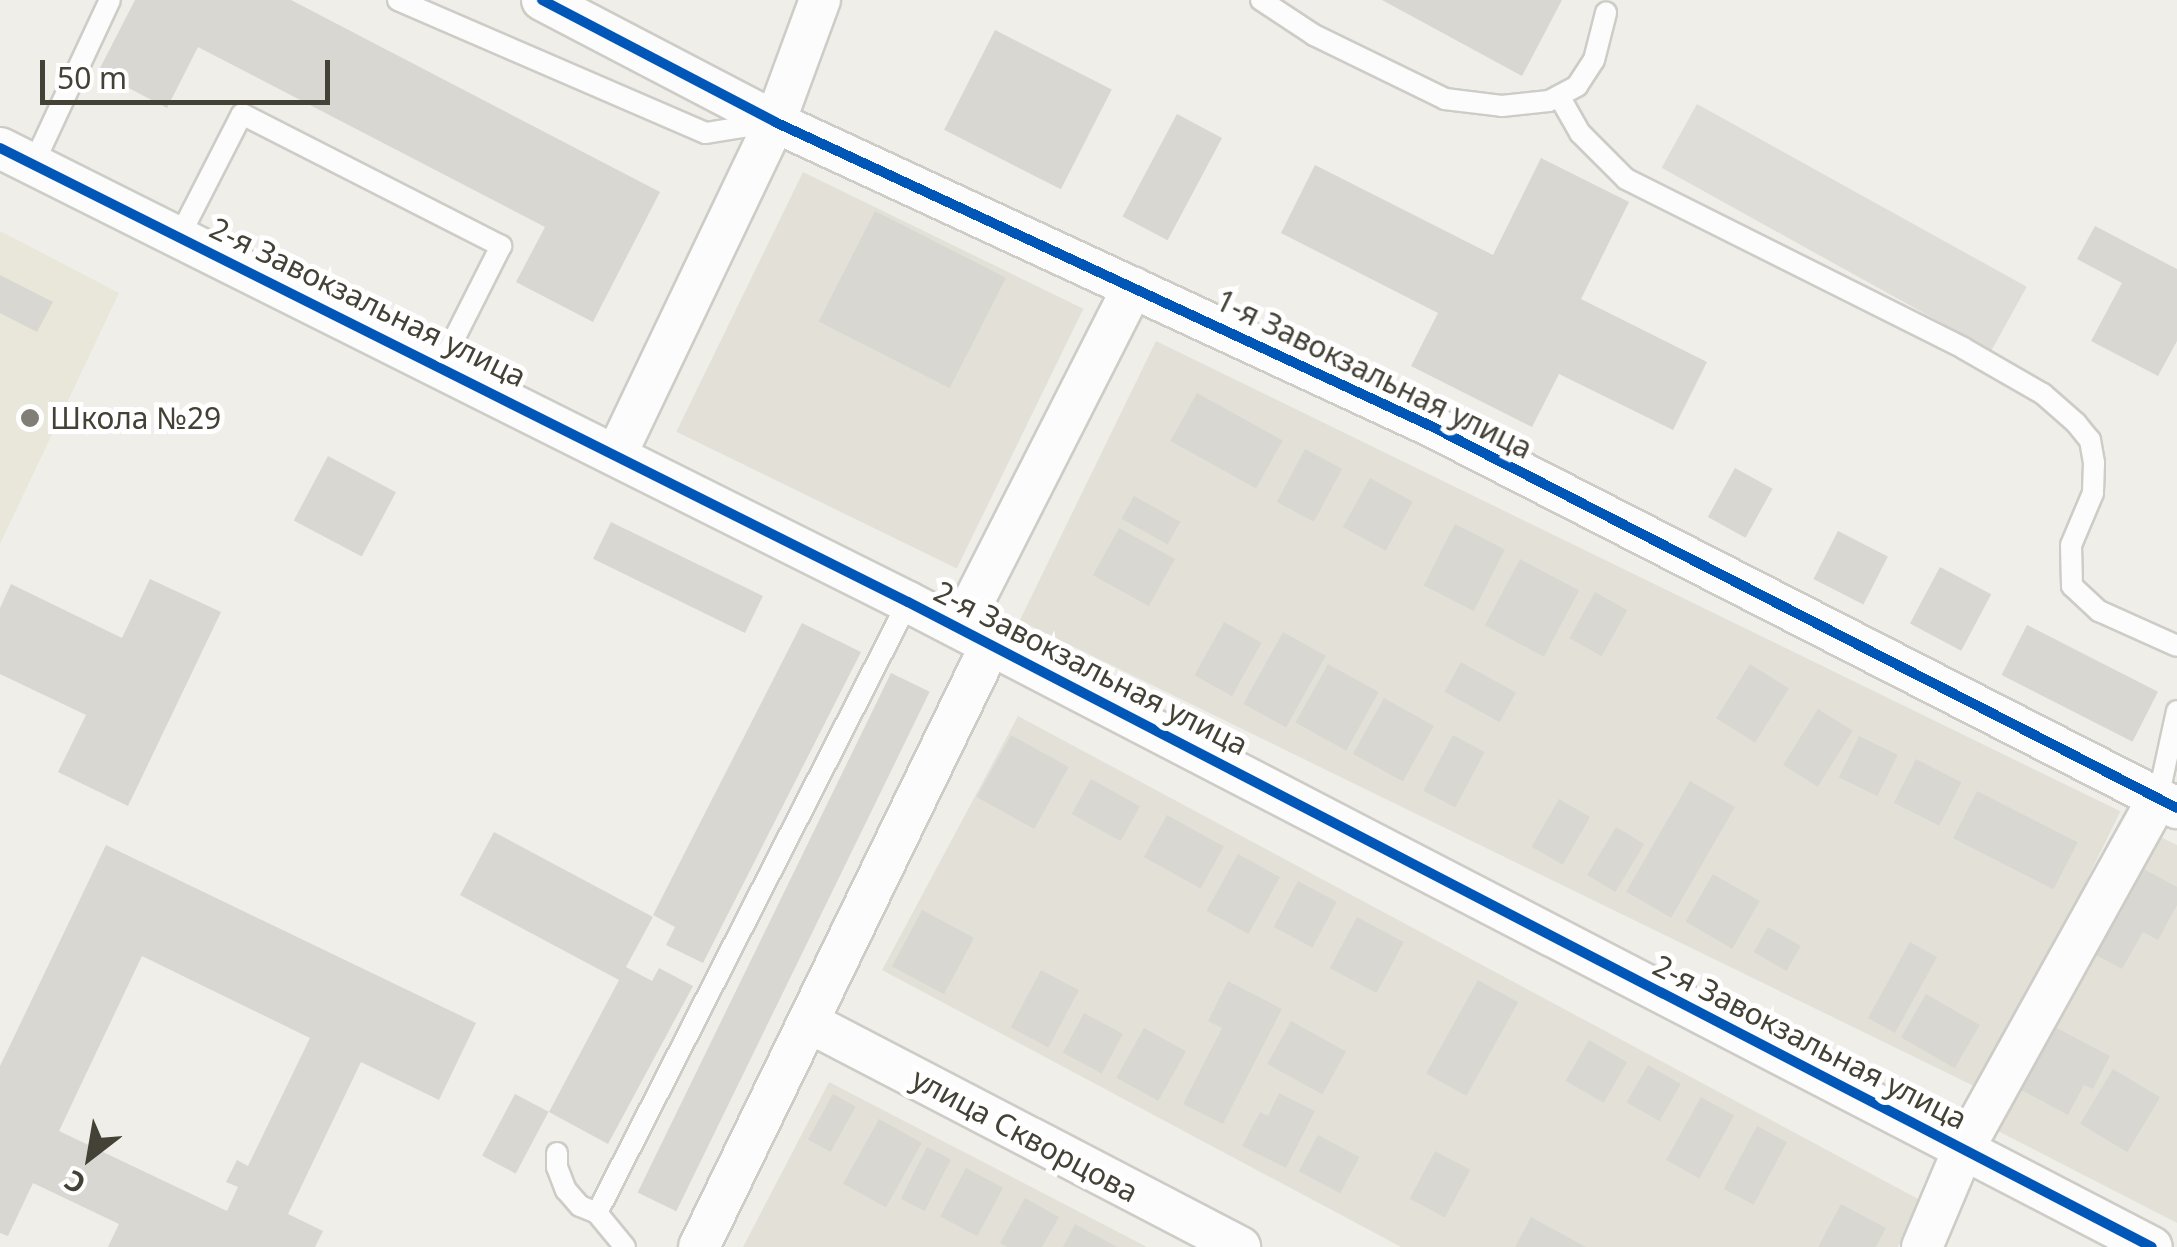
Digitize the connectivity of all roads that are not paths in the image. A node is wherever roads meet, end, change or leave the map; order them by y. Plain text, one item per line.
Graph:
1 (110, 0) edge
2 (398, 0) edge
3 (542, 0) edge
4 (820, 0) edge
5 (1261, 0) edge
6 (1606, 13) dead end
7 (1559, 96) junction
8 (776, 122) junction
9 (17, 156) edge
10 (178, 237) junction
11 (1133, 288) junction
12 (441, 365) junction
13 (618, 454) junction
14 (908, 602) junction
15 (975, 636) junction
16 (2177, 646) edge
17 (2177, 711) edge
18 (2168, 803) edge
19 (810, 1023) junction
20 (1964, 1150) junction
21 (558, 1153) dead end
22 (597, 1213) junction
23 (624, 1247) edge
24 (699, 1247) edge
25 (1240, 1247) edge
26 (1922, 1247) edge
27 (2152, 1247) edge

1 - 9 lane
2 - 8 lane
3 - 8 street, 1-я Завокзальная улица
4 - 8 street
5 - 7 lane
6 - 7 lane
7 - 16 lane
8 - 11 street, 1-я Завокзальная улица
8 - 13 street
9 - 10 street, 2-я Завокзальная улица
10 - 12 street, 2-я Завокзальная улица
10 - 12 lane
11 - 15 street
11 - 18 street, 1-я Завокзальная улица
12 - 13 street, 2-я Завокзальная улица
13 - 14 street, 2-я Завокзальная улица
14 - 15 street, 2-я Завокзальная улица
14 - 22 lane
15 - 19 street
15 - 20 street, 2-я Завокзальная улица
17 - 18 lane
18 - 20 street
19 - 24 street
19 - 25 street, улица Скворцова
20 - 26 street
20 - 27 street, 2-я Завокзальная улица
21 - 22 lane
22 - 23 lane

